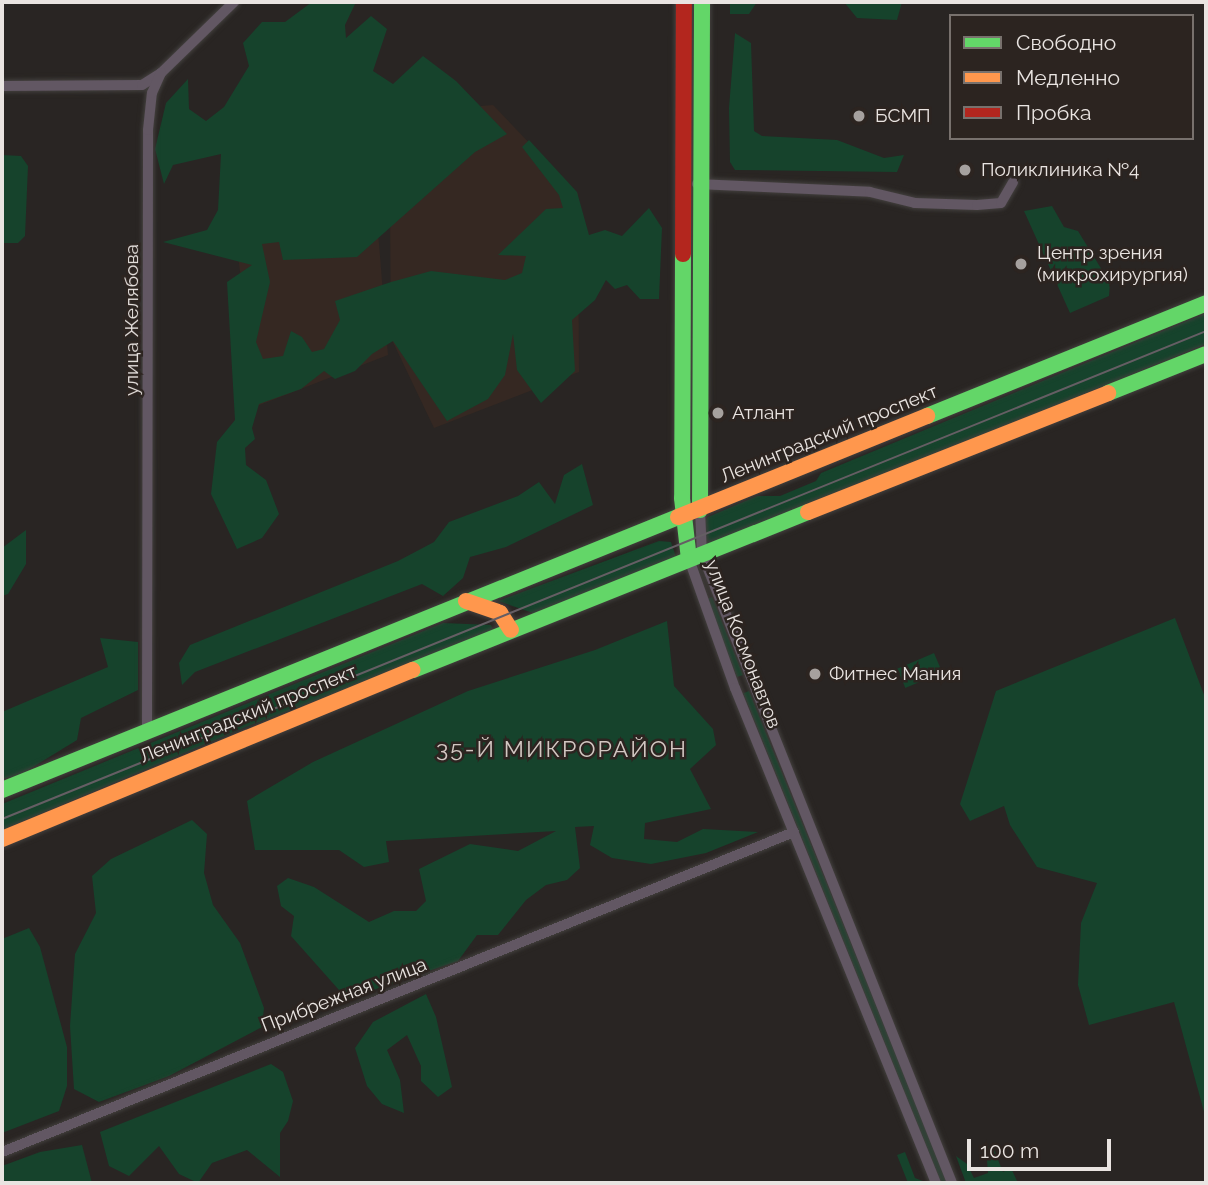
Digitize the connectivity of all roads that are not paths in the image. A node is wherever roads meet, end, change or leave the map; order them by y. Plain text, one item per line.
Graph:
1 (234, 2) edge
2 (684, 2) edge
3 (702, 2) edge
4 (161, 73) junction
5 (2, 86) edge
6 (129, 87) junction
7 (148, 116) junction
8 (691, 183) junction
9 (1013, 183) dead end
10 (1206, 303) edge
11 (1206, 354) edge
12 (700, 510) junction
13 (684, 517) junction
14 (696, 557) junction
15 (466, 601) junction
16 (510, 630) junction
17 (752, 681) junction
18 (735, 688) junction
19 (147, 731) junction
20 (2, 790) edge
21 (794, 832) junction
22 (2, 839) edge
23 (2, 1152) edge
24 (936, 1183) edge
25 (952, 1183) edge

1 - 4 street
2 - 8 main road, улица Космонавтов
3 - 8 main road, улица Космонавтов
4 - 6 street
4 - 7 street, улица Желябова
5 - 6 street
6 - 7 street
7 - 19 street, улица Желябова
8 - 9 street
8 - 12 main road, улица Космонавтов
8 - 13 main road, улица Космонавтов
10 - 12 main road, Ленинградский проспект
11 - 14 main road, Ленинградский проспект
12 - 13 main road, Ленинградский проспект
12 - 14 street, улица Космонавтов
13 - 14 main road, улица Космонавтов
13 - 15 main road, Ленинградский проспект
14 - 16 main road, Ленинградский проспект
14 - 17 street, улица Космонавтов
14 - 18 street, улица Космонавтов
15 - 16 main road
15 - 19 main road, Ленинградский проспект
16 - 22 main road, Ленинградский проспект
17 - 18 street
17 - 25 street, улица Космонавтов
18 - 21 street, улица Космонавтов
19 - 20 main road, Ленинградский проспект
21 - 23 street, Прибрежная улица
21 - 24 street, улица Космонавтов

